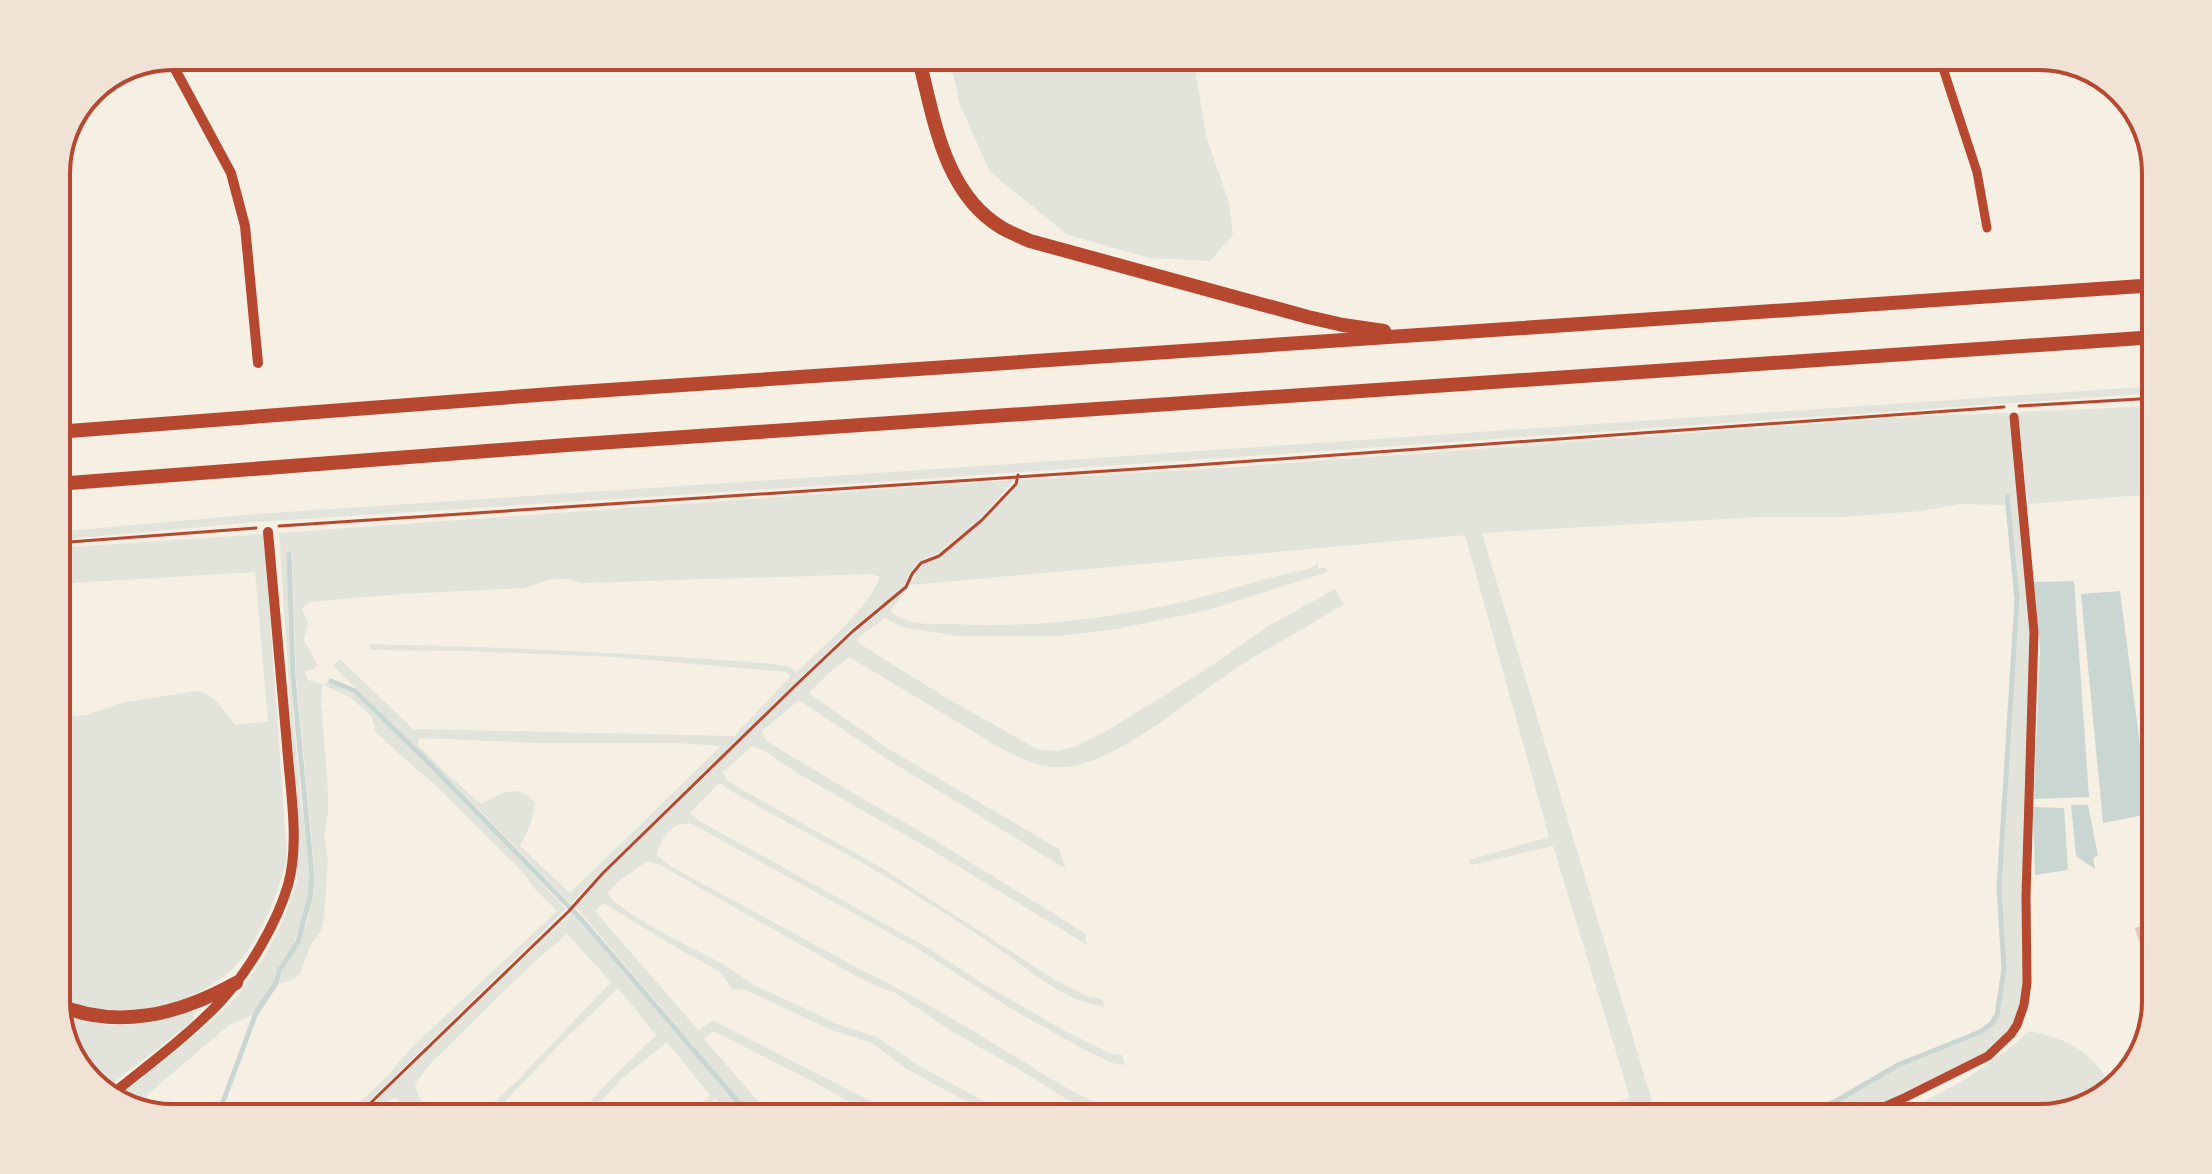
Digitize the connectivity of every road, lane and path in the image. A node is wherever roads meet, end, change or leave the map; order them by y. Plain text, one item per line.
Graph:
1 (175, 70) edge
2 (922, 70) edge
3 (1944, 70) edge
4 (1987, 228) dead end
5 (2142, 286) edge
6 (1424, 334) junction
7 (2142, 338) edge
8 (258, 363) dead end
9 (2142, 399) edge
10 (2014, 417) dead end
11 (70, 431) edge
12 (1018, 475) junction
13 (70, 483) edge
14 (268, 532) dead end
15 (70, 542) edge
16 (236, 983) junction
17 (70, 1010) edge
18 (119, 1089) edge
19 (369, 1104) edge
20 (1890, 1104) edge

1 - 8 main road
2 - 6 highway
3 - 4 street
5 - 6 highway
6 - 11 highway
7 - 13 highway
9 - 12 path
10 - 20 street
12 - 15 path
12 - 19 path
14 - 16 main road
16 - 17 highway
16 - 18 main road

